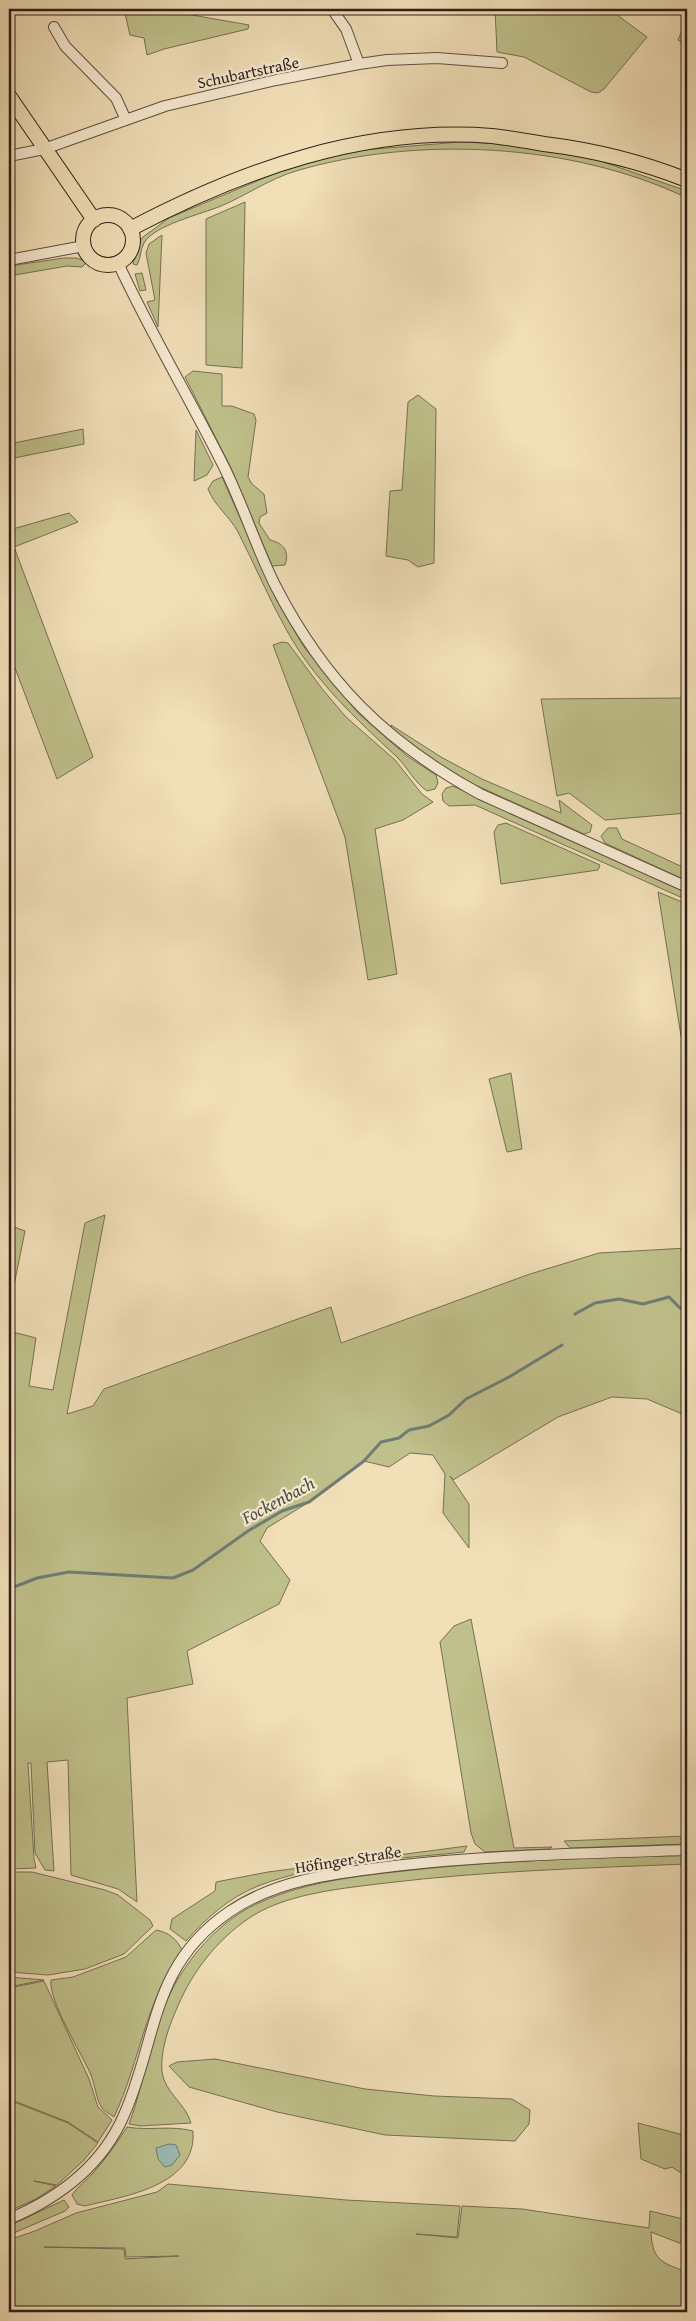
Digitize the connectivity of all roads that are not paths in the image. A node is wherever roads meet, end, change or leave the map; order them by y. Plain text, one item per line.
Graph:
1 (332, 9) edge
2 (54, 27) dead end
3 (502, 62) dead end
4 (359, 64) junction
5 (9, 96) edge
6 (126, 120) junction
7 (44, 149) junction
8 (10, 154) edge
9 (687, 180) edge
10 (94, 220) junction
11 (130, 229) junction
12 (84, 246) junction
13 (9, 260) edge
14 (118, 263) junction
15 (687, 887) edge
16 (687, 1850) edge
17 (9, 2219) edge

1 - 4 street
2 - 6 street
3 - 4 street, Schubartstraße
4 - 6 street, Schubartstraße
5 - 7 main road
6 - 7 street, Schubartstraße
7 - 8 street, Schubartstraße
7 - 10 main road
9 - 11 main road
10 - 11 main road
10 - 12 main road
11 - 14 main road
12 - 13 street
12 - 14 main road
14 - 15 street
16 - 17 street, Höfinger Straße

